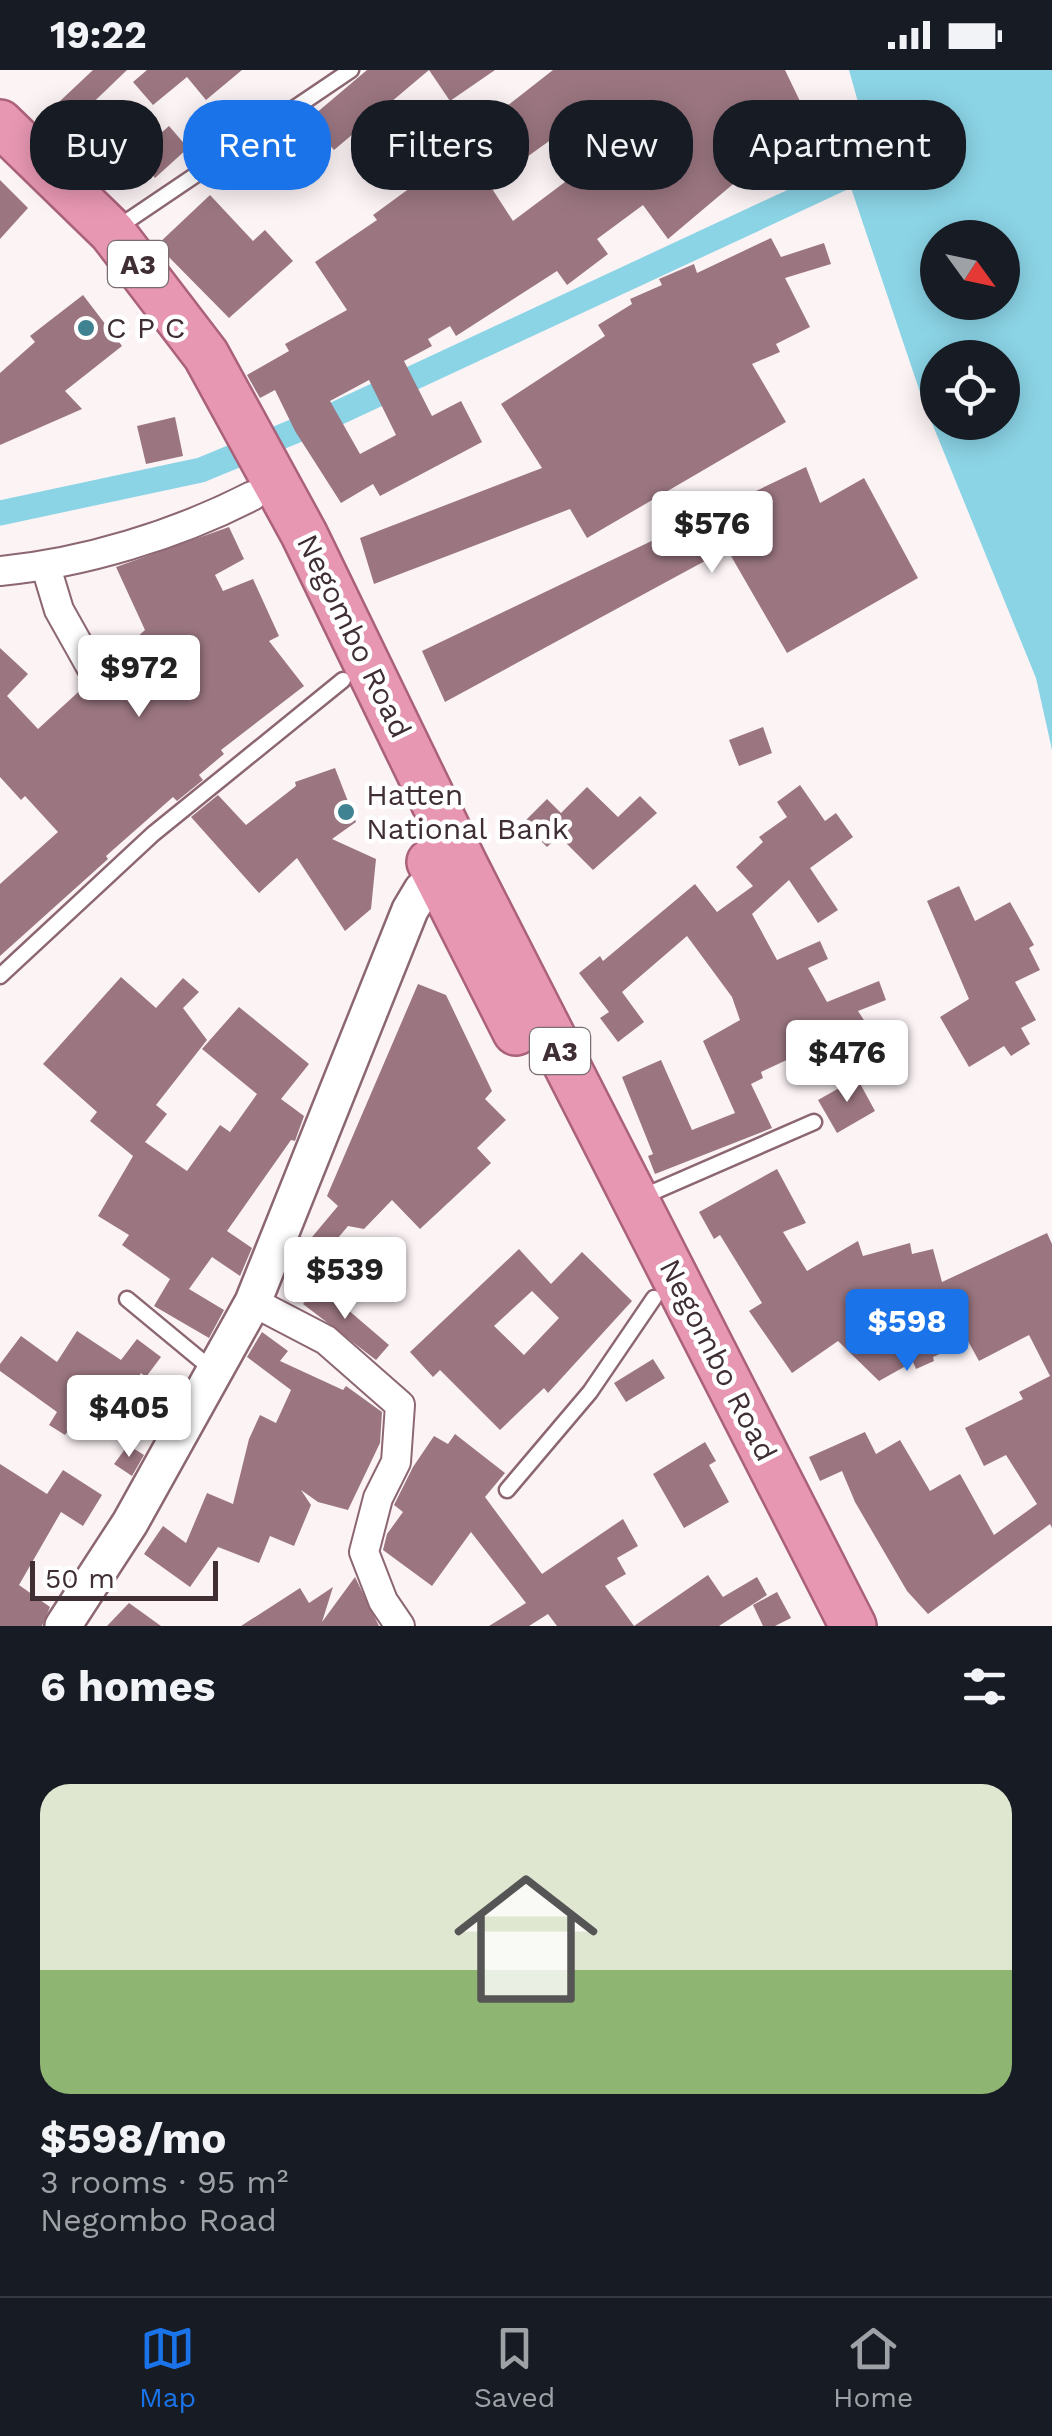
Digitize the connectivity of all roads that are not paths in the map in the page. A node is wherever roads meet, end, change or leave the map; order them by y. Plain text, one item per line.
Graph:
1 (351, 70) edge
2 (0, 123) edge
3 (0, 164) edge
4 (112, 232) junction
5 (234, 435) junction
6 (256, 486) junction
7 (46, 567) junction
8 (0, 572) edge
9 (91, 667) dead end
10 (343, 680) junction
11 (451, 870) junction
12 (0, 976) edge
13 (814, 1122) dead end
14 (636, 1199) junction
15 (654, 1298) junction
16 (127, 1300) dead end
17 (253, 1302) junction
18 (214, 1372) junction
19 (508, 1490) dead end
20 (63, 1626) edge
21 (400, 1626) edge
22 (820, 1626) edge
23 (853, 1626) edge

1 - 4 lane
2 - 4 highway, Negombo Road / A3
3 - 5 highway, Negombo Road / A3
4 - 5 highway, Negombo Road / A3
5 - 6 highway, Negombo Road / A3
6 - 7 street
6 - 10 highway, Negombo Road / A3
6 - 11 highway, Negombo Road / A3
7 - 8 street
7 - 9 street
10 - 11 highway, Negombo Road / A3
10 - 12 lane
11 - 14 highway, Negombo Road / A3
11 - 15 highway, Negombo Road / A3
11 - 17 street
13 - 14 lane
14 - 23 highway, Negombo Road / A3
15 - 19 lane
15 - 22 highway, Negombo Road / A3
16 - 18 lane
17 - 18 street
17 - 21 street
18 - 20 street

